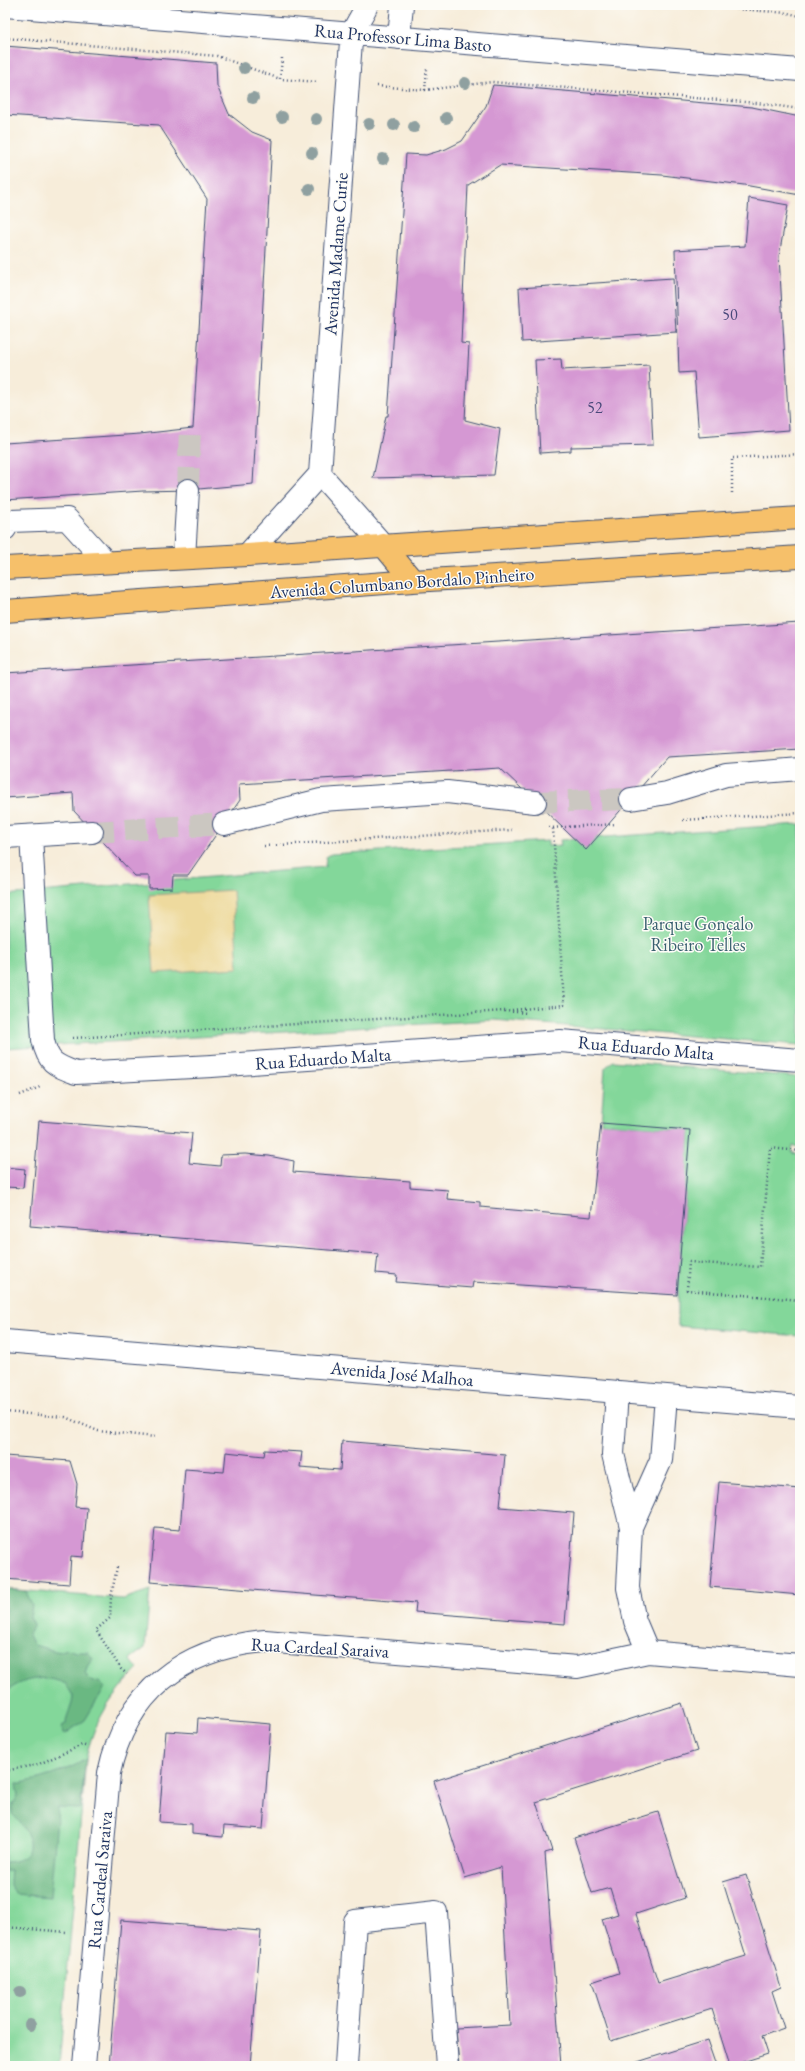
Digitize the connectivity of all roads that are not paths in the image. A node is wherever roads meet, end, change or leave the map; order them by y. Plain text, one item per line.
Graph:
1 (367, 5) edge
2 (402, 5) edge
3 (5, 6) edge
4 (352, 34) junction
5 (399, 38) junction
6 (800, 70) edge
7 (320, 474) junction
8 (188, 490) tunnel mouth
9 (800, 518) edge
10 (5, 528) edge
11 (383, 545) junction
12 (247, 555) junction
13 (800, 557) edge
14 (184, 558) junction
15 (106, 562) junction
16 (5, 568) edge
17 (413, 581) junction
18 (5, 611) edge
19 (800, 769) edge
20 (631, 799) tunnel mouth
21 (535, 802) tunnel mouth
22 (224, 824) tunnel mouth
23 (92, 832) tunnel mouth
24 (31, 836) junction
25 (5, 837) edge
26 (800, 1060) edge
27 (5, 1341) edge
28 (617, 1392) junction
29 (666, 1396) junction
30 (800, 1407) edge
31 (631, 1526) junction
32 (648, 1652) junction
33 (800, 1665) edge
34 (84, 2066) edge
35 (346, 2066) edge
36 (447, 2066) edge

1 - 4 street
2 - 5 street
3 - 4 street, Rua Professor Lima Basto
4 - 5 street, Rua Professor Lima Basto
4 - 7 street, Avenida Madame Curie
5 - 6 street, Rua Professor Lima Basto
7 - 11 street
7 - 12 street
8 - 14 street
9 - 11 main road
10 - 15 street
11 - 12 main road
11 - 17 main road
12 - 14 main road
13 - 17 main road, Avenida Columbano Bordalo Pinheiro
14 - 15 main road
15 - 16 main road
17 - 18 main road, Avenida Columbano Bordalo Pinheiro
19 - 20 street
21 - 22 street
23 - 24 street
24 - 25 street
24 - 26 street, Rua Eduardo Malta
27 - 28 street, Avenida José Malhoa
28 - 29 street, Avenida José Malhoa
28 - 31 street
29 - 30 street, Avenida José Malhoa
29 - 31 street
31 - 32 street
32 - 33 street, Rua Cardeal Saraiva
32 - 34 street, Rua Cardeal Saraiva
35 - 36 street

